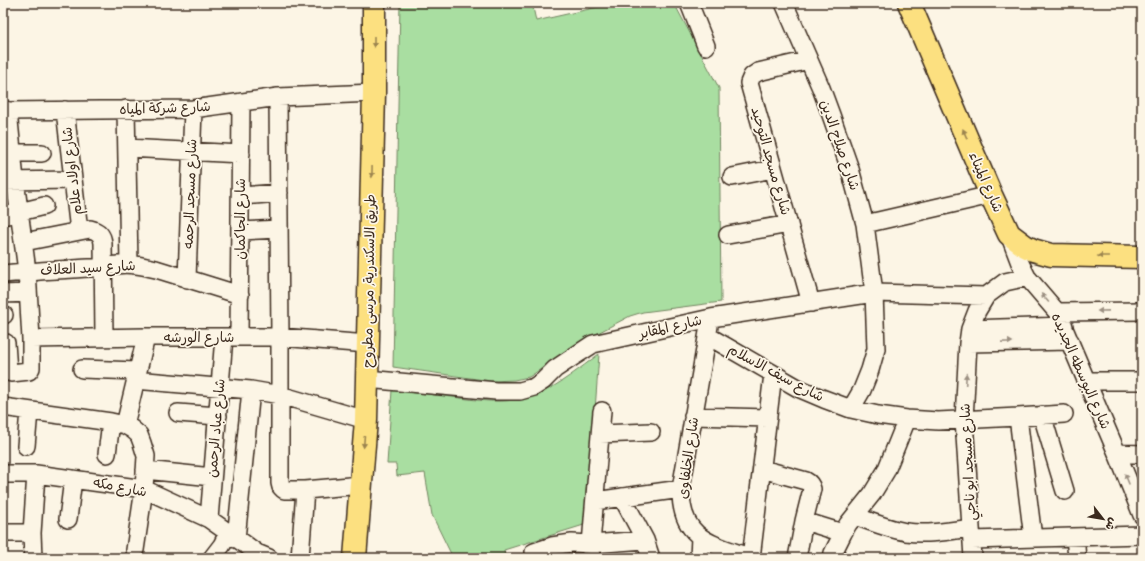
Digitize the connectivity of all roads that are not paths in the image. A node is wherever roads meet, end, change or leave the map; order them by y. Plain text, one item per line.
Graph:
1 (374, 3) edge
2 (689, 3) edge
3 (784, 3) edge
4 (909, 3) edge
5 (706, 46) dead end
6 (809, 60) junction
7 (374, 93) junction
8 (278, 97) junction
9 (241, 102) junction
10 (193, 109) junction
11 (6, 110) edge
12 (65, 110) junction
13 (126, 110) junction
14 (127, 148) junction
15 (9, 149) edge
16 (192, 152) junction
17 (42, 153) dead end
18 (241, 154) junction
19 (773, 169) junction
20 (732, 177) dead end
21 (9, 180) edge
22 (73, 180) junction
23 (279, 193) junction
24 (991, 195) junction
25 (240, 196) junction
26 (44, 206) dead end
27 (20, 212) junction
28 (3, 216) edge
29 (789, 224) junction
30 (865, 224) junction
31 (279, 229) junction
32 (79, 231) junction
33 (240, 231) junction
34 (1009, 234) junction
35 (728, 235) dead end
36 (24, 242) junction
37 (1142, 256) edge
38 (129, 264) junction
39 (103, 267) junction
40 (27, 272) junction
41 (3, 274) edge
42 (1027, 277) junction
43 (187, 279) junction
44 (28, 293) junction
45 (874, 293) junction
46 (3, 294) edge
47 (240, 295) junction
48 (986, 296) junction
49 (811, 303) junction
50 (1142, 311) edge
51 (711, 318) junction
52 (1063, 326) junction
53 (232, 336) junction
54 (708, 336) junction
55 (969, 336) junction
56 (104, 337) junction
57 (146, 337) junction
58 (280, 337) junction
59 (31, 338) junction
60 (6, 343) dead end
61 (368, 344) junction
62 (82, 369) dead end
63 (773, 374) junction
64 (136, 376) junction
65 (367, 379) junction
66 (1087, 381) junction
67 (1142, 381) edge
68 (220, 387) junction
69 (251, 390) junction
70 (280, 395) junction
71 (3, 407) edge
72 (851, 409) junction
73 (29, 411) junction
74 (602, 411) dead end
75 (178, 413) dead end
76 (1064, 414) dead end
77 (218, 416) junction
78 (693, 416) junction
79 (1042, 416) junction
80 (1018, 417) junction
81 (768, 418) junction
82 (907, 419) junction
83 (366, 420) junction
84 (964, 420) junction
85 (118, 423) junction
86 (651, 432) dead end
87 (600, 434) junction
88 (26, 446) dead end
89 (1117, 453) junction
90 (107, 454) dead end
91 (1142, 454) edge
92 (762, 469) junction
93 (145, 470) junction
94 (3, 474) edge
95 (36, 474) junction
96 (212, 477) junction
97 (73, 479) junction
98 (361, 485) junction
99 (144, 489) junction
100 (681, 489) junction
101 (305, 490) junction
102 (1065, 491) dead end
103 (622, 497) junction
104 (595, 501) junction
105 (1142, 515) edge
106 (855, 516) junction
107 (208, 518) junction
108 (68, 519) dead end
109 (804, 521) junction
110 (3, 533) edge
111 (32, 533) junction
112 (843, 533) junction
113 (972, 534) junction
114 (1142, 535) edge
115 (232, 536) junction
116 (700, 537) junction
117 (1075, 537) junction
118 (1033, 538) junction
119 (645, 540) junction
120 (134, 550) dead end
121 (591, 551) edge
122 (534, 552) dead end
123 (32, 558) edge
124 (212, 558) edge
125 (269, 558) edge
126 (300, 558) edge
127 (355, 558) edge
128 (651, 558) edge
129 (699, 558) edge
130 (752, 558) edge
131 (797, 558) edge
132 (832, 558) edge
133 (973, 558) edge
134 (1077, 558) edge

1 -> 7 main road, طريق الاسكندرية, مرسى مطروح
2 - 5 street
3 - 6 street, شارع صلاح الدين
24 -> 4 main road, شارع الميناء
6 - 19 street, شارع مسجد التوحيد
6 - 30 street, شارع صلاح الدين
7 - 8 street, شارع شركة المياه
7 -> 61 main road, طريق الاسكندرية, مرسى مطروح
8 - 9 street, شارع شركة المياه
8 - 23 street
9 - 10 street, شارع شركة المياه
9 - 18 street, شارع الجاكمان
10 - 13 street, شارع شركة المياه
10 - 16 street, شارع مسجد الرحمه
11 - 12 street, شارع شركة المياه
11 - 15 street
12 - 13 street, شارع شركة المياه
12 - 22 street, شارع اولاد علام
13 - 14 street
14 - 16 street
14 - 38 street
15 - 17 street
15 - 21 street
16 - 18 street
16 - 43 street, شارع مسجد الرحمه
18 - 25 street, شارع الجاكمان
19 - 20 street
19 - 29 street, شارع مسجد التوحيد
21 - 22 street
21 - 27 street
22 - 32 street, شارع اولاد علام
23 - 25 street
23 - 31 street
24 - 30 street
24 - 34 main road, شارع الميناء
25 - 33 street, شارع الجاكمان
26 - 27 street
27 - 28 street
27 - 36 street
29 - 35 street
29 - 49 street, شارع مسجد التوحيد
30 - 45 street, شارع صلاح الدين
31 - 33 street
31 - 58 street
32 - 36 street
32 - 39 street
33 - 47 street, شارع الجاكمان
37 -> 34 main road, شارع الميناء
34 - 42 street, شارع البوسطه الجديده
36 - 40 street
38 - 39 street, شارع سيد العلاف
38 - 43 street, شارع سيد العلاف
39 - 40 street, شارع سيد العلاف
39 - 56 street
40 - 41 street, شارع سيد العلاف
40 - 44 street
42 - 48 street, شارع مسجد ابو ناجي
52 -> 42 street, شارع البوسطه الجديده
43 - 47 street, شارع سيد العلاف
44 - 46 street
44 - 59 street
45 - 48 street, شارع المقابر
45 - 49 street, شارع المقابر
45 - 72 street, شارع صلاح الدين
47 - 53 street, شارع الجاكمان
48 - 55 street, شارع مسجد ابو ناجي
49 - 51 street, شارع المقابر
50 -> 52 street
51 - 54 street, شارع الخلفاوى
51 - 65 street, شارع المقابر
52 - 55 street
52 - 66 street, شارع البوسطه الجديده
53 - 57 street, شارع الورشه
53 - 58 street, شارع الورشه
53 - 68 street, شارع عباد الرحمن
54 - 63 street, شارع سيف الاسلام
54 - 78 street, شارع الخلفاوى
84 -> 55 street, شارع مسجد ابو ناجي
56 - 57 street, شارع الورشه
56 - 59 street, شارع الورشه
57 - 64 street
58 - 61 street, شارع الورشه
58 - 70 street
59 - 60 street
61 - 65 main road, طريق الاسكندرية, مرسى مطروح
62 - 64 street
63 - 72 street, شارع سيف الاسلام
63 - 81 street
64 - 68 street
64 - 85 street
65 - 83 main road, طريق الاسكندرية, مرسى مطروح
66 - 67 street
66 - 89 street, شارع البوسطه الجديده
68 - 69 street
68 - 77 street, شارع عباد الرحمن
69 - 70 street
69 - 115 street
70 - 83 street
70 - 101 street
71 - 73 street
72 - 82 street, شارع سيف الاسلام
73 - 85 street
73 - 88 street
74 - 87 street
75 - 77 street
76 - 79 street, شارع سيف الاسلام
77 - 96 street, شارع عباد الرحمن
78 - 81 street
78 - 100 street, شارع الخلفاوى
79 - 80 street, شارع سيف الاسلام
79 - 102 street
80 - 84 street, شارع سيف الاسلام
80 - 118 street
81 - 92 street
82 - 84 street, شارع سيف الاسلام
82 - 106 street
83 -> 98 main road, طريق الاسكندرية, مرسى مطروح
84 - 113 street, شارع مسجد ابو ناجي
85 - 90 street
85 - 93 street
86 - 87 street
87 - 104 street
89 - 91 street
105 -> 89 street, شارع البوسطه الجديده
92 - 109 street
92 - 130 street
93 - 96 street
93 - 99 street
94 - 95 street, شارع مكه
95 - 97 street, شارع مكه
95 - 111 street
96 - 107 street, شارع عباد الرحمن
97 - 99 street, شارع مكه
97 - 108 street
98 - 101 street
98 - 127 main road, طريق الاسكندرية, مرسى مطروح
99 - 107 street, شارع مكه
99 - 120 street
100 - 103 street
100 - 116 street, شارع الخلفاوى
101 - 126 street
103 - 104 street
103 - 119 street
104 - 121 street
106 - 112 street
106 - 113 street
107 - 115 street, شارع مكه
109 - 112 street
109 - 131 street
110 - 111 street
111 - 123 street
112 - 132 street
113 - 118 street
113 - 133 street, شارع مسجد ابو ناجي
114 - 117 street
115 - 124 street
115 - 125 street, شارع مكه
116 - 129 street
116 - 130 street, شارع الخلفاوى
117 - 118 street
117 - 134 street
119 - 121 street
119 - 128 street
121 - 122 street

